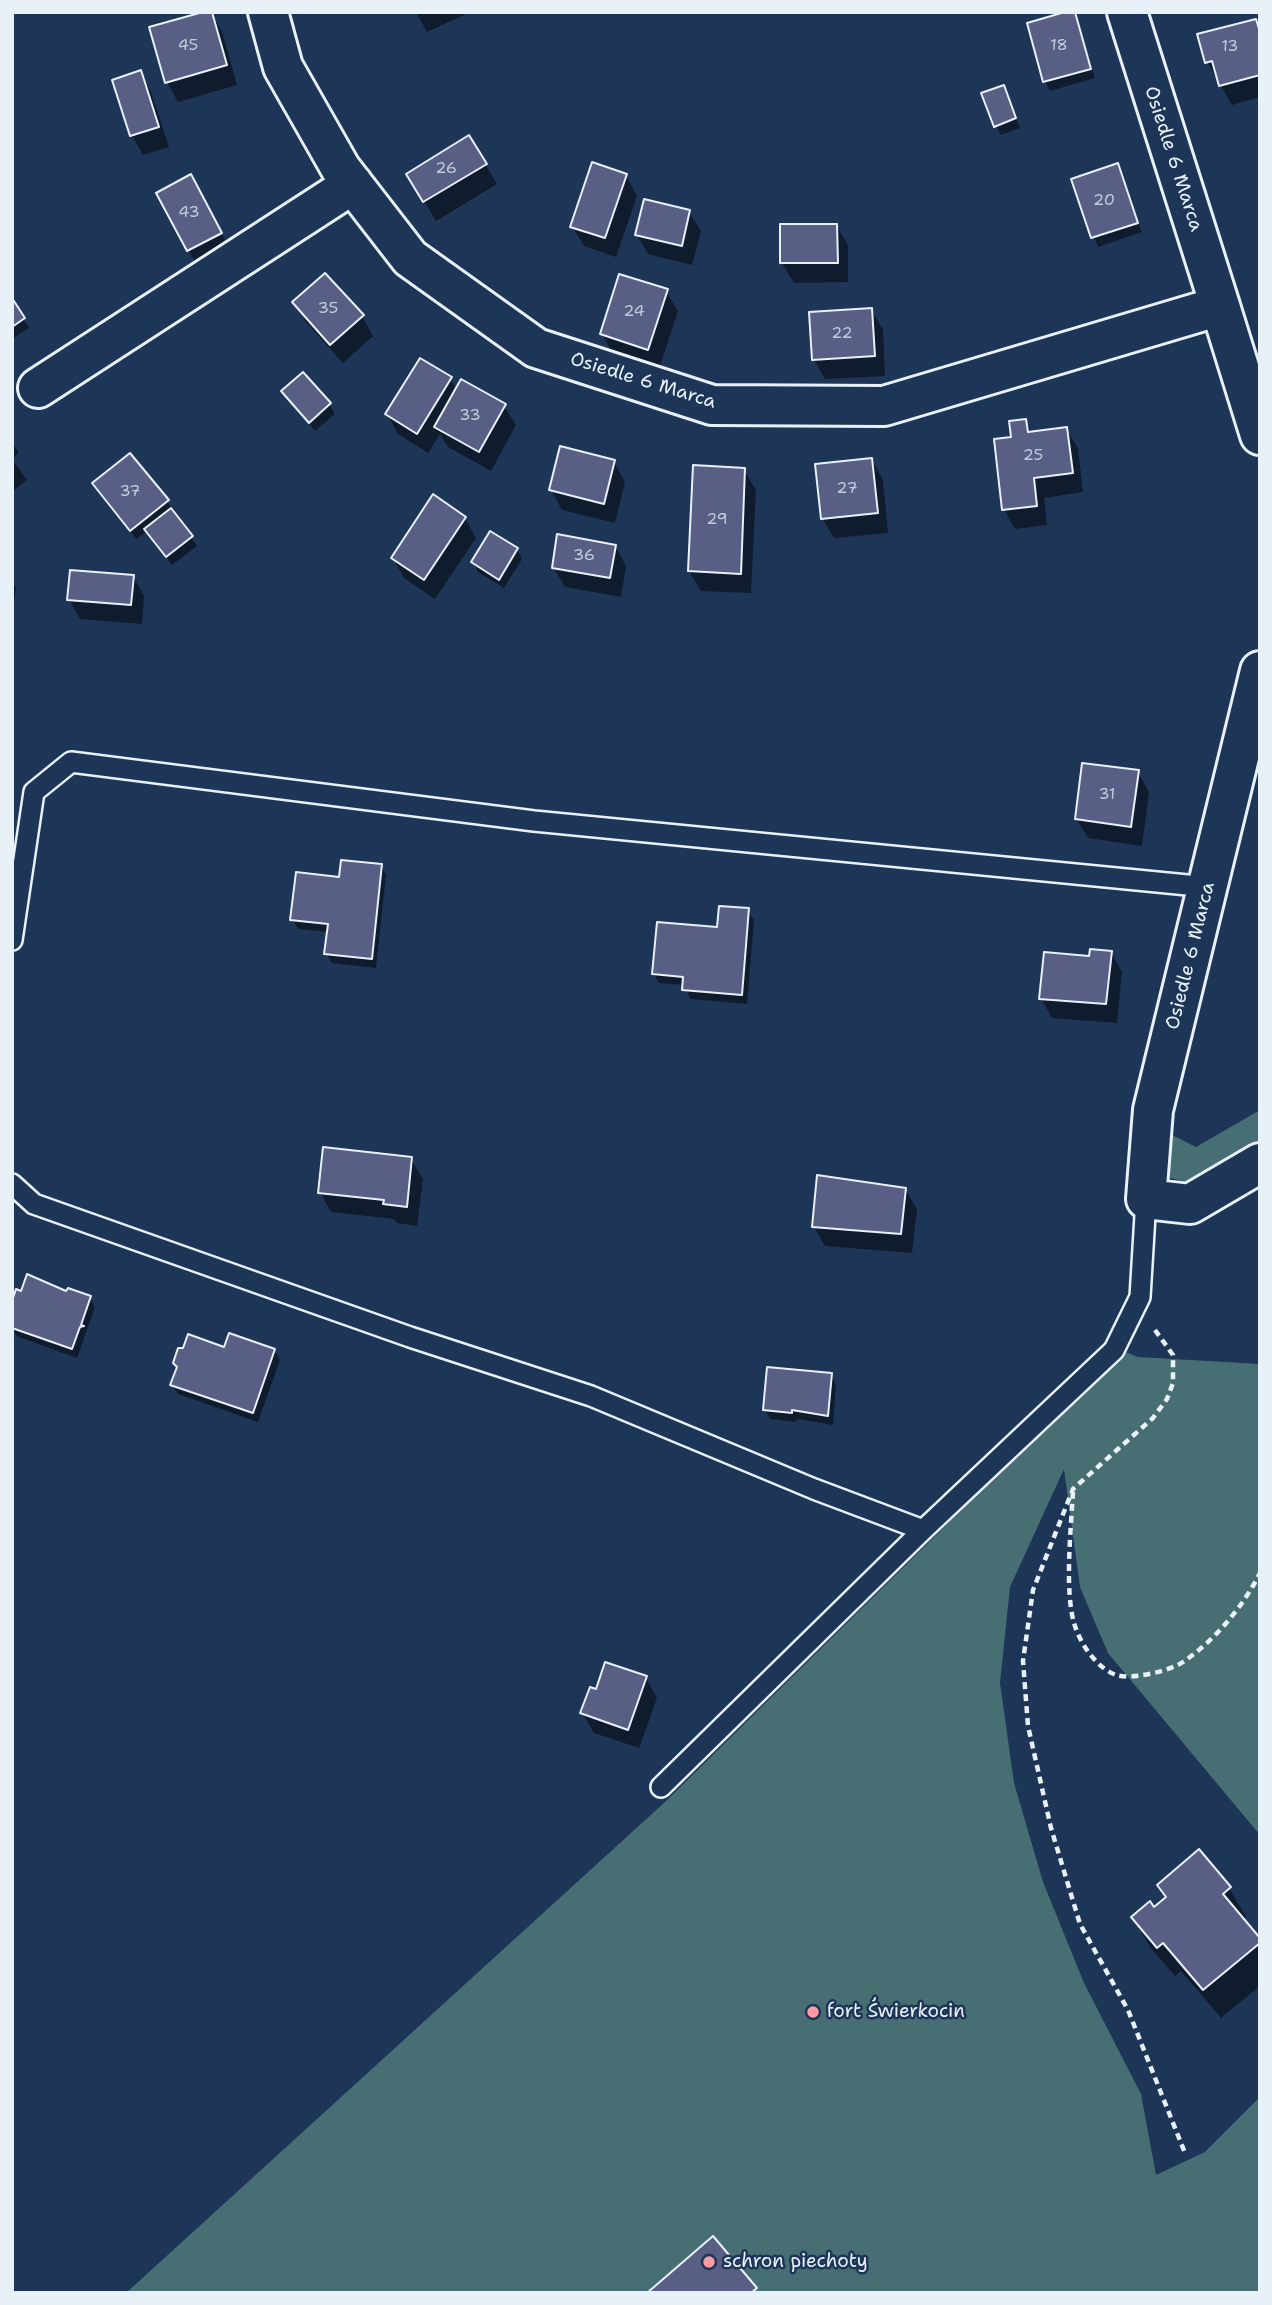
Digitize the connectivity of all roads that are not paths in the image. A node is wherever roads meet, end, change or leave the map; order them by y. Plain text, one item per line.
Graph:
1 (268, 12) edge
2 (1127, 12) edge
3 (353, 184) junction
4 (1220, 306) junction
5 (38, 388) dead end
6 (1260, 435) edge
7 (1260, 671) edge
8 (1208, 887) junction
9 (12, 940) edge
10 (1260, 1163) edge
11 (12, 1184) edge
12 (1146, 1199) junction
13 (923, 1531) junction
14 (661, 1787) dead end

1 - 3 street, Osiedle 6 Marca
2 - 4 street, Osiedle 6 Marca
3 - 4 street, Osiedle 6 Marca
3 - 5 street
4 - 6 street, Osiedle 6 Marca
7 - 8 street, Osiedle 6 Marca
8 - 9 lane
8 - 12 street, Osiedle 6 Marca
10 - 12 street
11 - 13 lane
12 - 13 lane
13 - 14 lane

